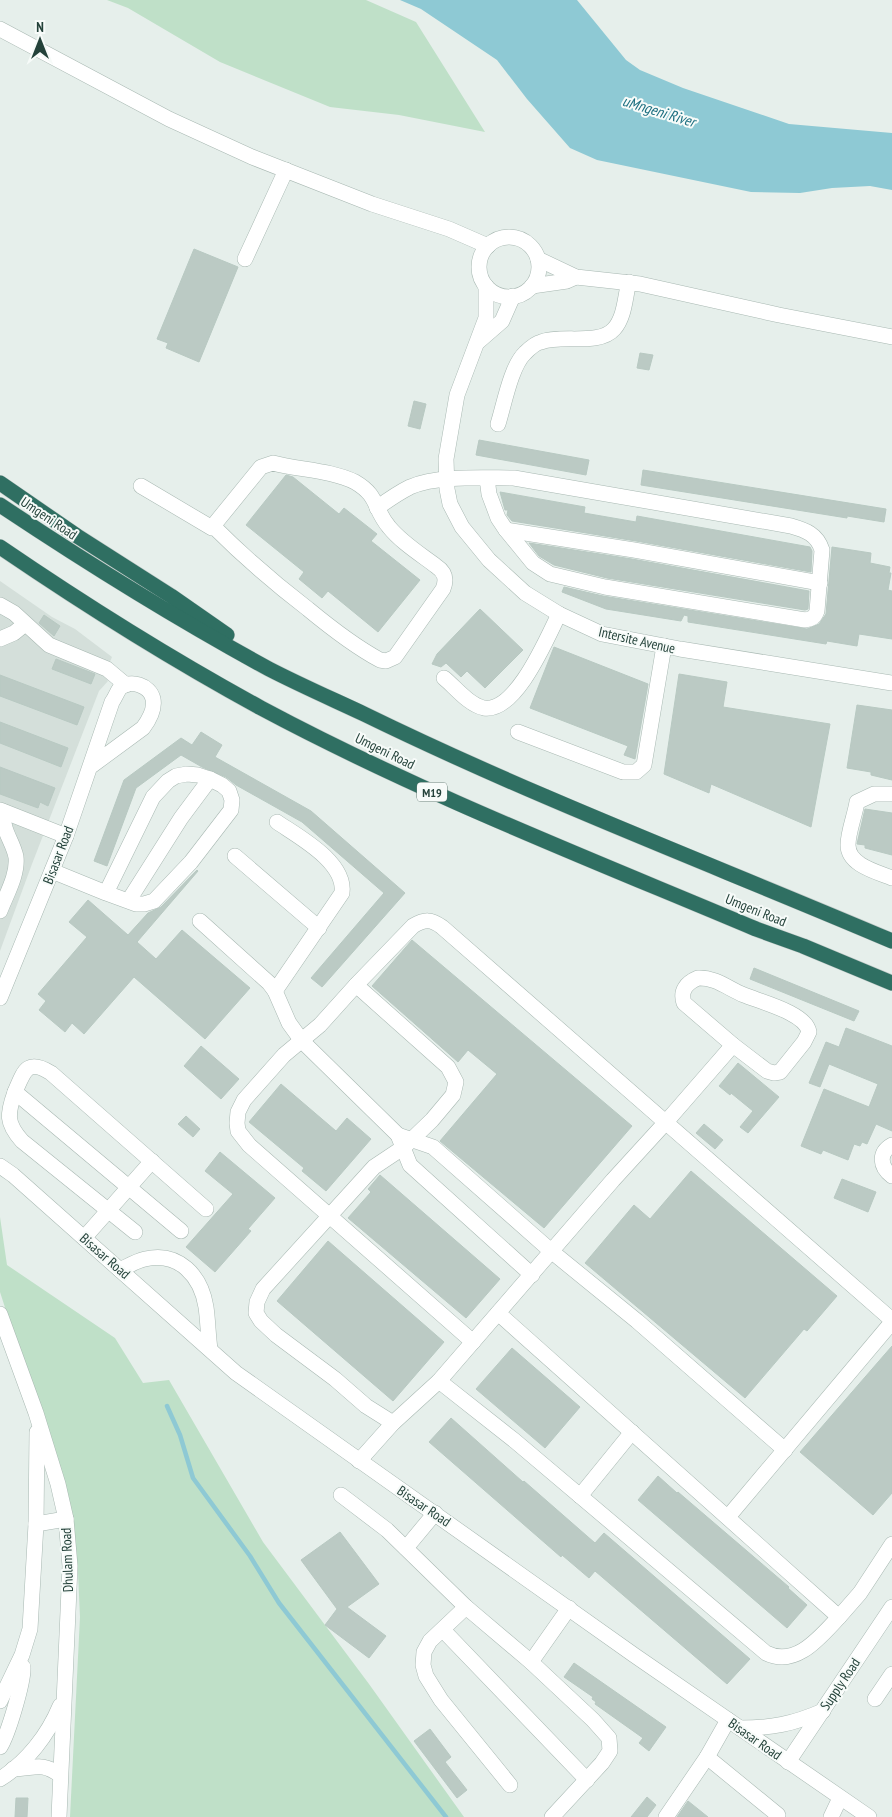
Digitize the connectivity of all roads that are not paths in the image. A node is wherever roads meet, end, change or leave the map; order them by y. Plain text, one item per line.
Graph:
1 (0, 29) edge
2 (286, 170) junction
3 (488, 246) junction
4 (245, 259) dead end
5 (538, 259) junction
6 (576, 277) junction
7 (628, 282) junction
8 (486, 286) junction
9 (532, 286) junction
10 (513, 296) junction
11 (892, 337) edge
12 (479, 341) junction
13 (498, 424) dead end
14 (487, 478) junction
15 (446, 480) junction
16 (0, 483) edge
17 (141, 486) dead end
18 (0, 505) edge
19 (377, 508) junction
20 (213, 526) junction
21 (506, 530) junction
22 (0, 547) edge
23 (820, 584) junction
24 (0, 605) edge
25 (559, 614) junction
26 (25, 624) junction
27 (0, 638) edge
28 (664, 646) junction
29 (444, 678) dead end
30 (299, 683) junction
31 (892, 683) edge
32 (126, 685) junction
33 (518, 732) dead end
34 (90, 767) junction
35 (210, 779) junction
36 (892, 794) edge
37 (2, 811) edge
38 (277, 822) dead end
39 (66, 836) junction
40 (235, 856) dead end
41 (52, 871) junction
42 (892, 878) edge
43 (106, 893) junction
44 (129, 900) junction
45 (0, 911) edge
46 (200, 921) dead end
47 (319, 928) junction
48 (892, 941) edge
49 (892, 982) edge
50 (356, 985) junction
51 (275, 992) junction
52 (0, 998) edge
53 (302, 1041) junction
54 (733, 1045) junction
55 (15, 1092) junction
56 (666, 1122) junction
57 (404, 1141) junction
58 (892, 1145) edge
59 (152, 1161) junction
60 (0, 1166) edge
61 (892, 1176) edge
62 (128, 1188) junction
63 (206, 1209) dead end
64 (109, 1210) junction
65 (329, 1215) junction
66 (181, 1231) dead end
67 (135, 1232) dead end
68 (84, 1238) junction
69 (551, 1251) junction
70 (120, 1270) junction
71 (532, 1275) junction
72 (498, 1313) junction
73 (0, 1314) edge
74 (892, 1321) edge
75 (473, 1342) junction
76 (210, 1349) junction
77 (439, 1381) junction
78 (36, 1413) junction
79 (393, 1423) junction
80 (632, 1432) junction
81 (785, 1450) junction
82 (359, 1462) junction
83 (341, 1495) dead end
84 (580, 1496) junction
85 (435, 1513) junction
86 (728, 1517) junction
87 (66, 1519) junction
88 (36, 1524) junction
89 (892, 1544) edge
90 (406, 1548) junction
91 (466, 1607) junction
92 (892, 1607) edge
93 (569, 1608) junction
94 (839, 1617) junction
95 (443, 1630) junction
96 (22, 1655) junction
97 (531, 1662) junction
98 (892, 1674) edge
99 (64, 1695) junction
100 (875, 1699) dead end
101 (0, 1701) edge
102 (823, 1711) junction
103 (734, 1724) junction
104 (1, 1745) edge
105 (707, 1757) junction
106 (788, 1762) junction
107 (13, 1769) junction
108 (60, 1775) junction
109 (0, 1779) edge
110 (587, 1780) junction
111 (510, 1785) dead end
112 (840, 1798) junction
113 (778, 1815) dead end
114 (59, 1817) edge
115 (552, 1817) edge
116 (666, 1817) edge
117 (831, 1817) edge
118 (869, 1817) edge

1 - 2 street
2 - 3 street
2 - 4 street
3 - 5 street
3 - 8 street
5 - 6 street
5 - 9 street
6 - 7 street
6 - 9 street
7 - 11 street
7 - 13 street
8 - 10 street
8 - 12 street, Intersite Avenue
9 - 10 street
10 - 12 street, Intersite Avenue
12 - 15 street, Intersite Avenue
14 - 15 street
14 - 21 street
14 - 23 street
15 - 19 street
15 - 25 street, Intersite Avenue
16 - 30 highway
17 - 20 street
18 - 30 highway, Umgeni Road
19 - 20 street
19 - 20 street
21 - 23 street
21 - 23 street
22 - 49 highway, Umgeni Road / M19
24 - 26 street
25 - 28 street, Intersite Avenue
25 - 29 street
26 - 27 street
26 - 32 street
28 - 31 street, Intersite Avenue
28 - 33 street
30 - 48 highway, Umgeni Road
32 - 34 street, Bisasar Road
32 - 34 street
34 - 39 street, Bisasar Road
35 - 43 street
35 - 44 street
35 - 44 street
36 - 42 street
37 - 39 street
37 - 45 street
38 - 47 street
39 - 41 street, Bisasar Road
40 - 47 street
41 - 43 street
41 - 52 street, Bisasar Road
43 - 44 street
46 - 51 street
47 - 51 street
50 - 53 street
50 - 56 street
50 - 57 street
51 - 53 street
53 - 57 street
53 - 65 street
54 - 54 street
54 - 56 street
55 - 59 street
55 - 62 street
55 - 64 street
56 - 69 street
56 - 74 street
57 - 65 street
57 - 69 street
57 - 71 street
58 - 61 street
59 - 62 street
59 - 63 street
60 - 68 street, Bisasar Road
62 - 64 street
62 - 66 street
64 - 67 street
64 - 68 street
65 - 75 street
65 - 79 street
68 - 70 street, Bisasar Road
69 - 71 street
69 - 81 street
70 - 76 street, Bisasar Road
70 - 76 street
71 - 72 street
72 - 75 street
72 - 80 street
73 - 78 street, Dhulam Road
74 - 81 street
75 - 77 street
76 - 82 street, Bisasar Road
77 - 79 street
77 - 84 street
78 - 87 street, Dhulam Road
78 - 88 street
79 - 82 street
80 - 84 street
80 - 86 street
81 - 86 street
82 - 85 street, Bisasar Road
83 - 90 street
84 - 94 street
85 - 90 street
85 - 93 street, Bisasar Road
86 - 94 street
87 - 88 street
87 - 99 street, Dhulam Road
88 - 96 street
89 - 94 street
90 - 91 street
91 - 95 street
91 - 97 street
92 - 102 street, Supply Road
93 - 97 street
93 - 103 street, Bisasar Road
95 - 110 street
95 - 111 street
96 - 101 street
96 - 104 street
97 - 110 street
98 - 100 street
99 - 107 street
99 - 108 street, Dhulam Road
102 - 103 street
102 - 106 street, Supply Road
103 - 105 street
103 - 106 street, Bisasar Road
105 - 113 street
105 - 116 street
106 - 112 street, Bisasar Road
107 - 108 street
107 - 109 street
108 - 114 street, Dhulam Road
110 - 115 street
112 - 117 street
112 - 118 street, Bisasar Road

